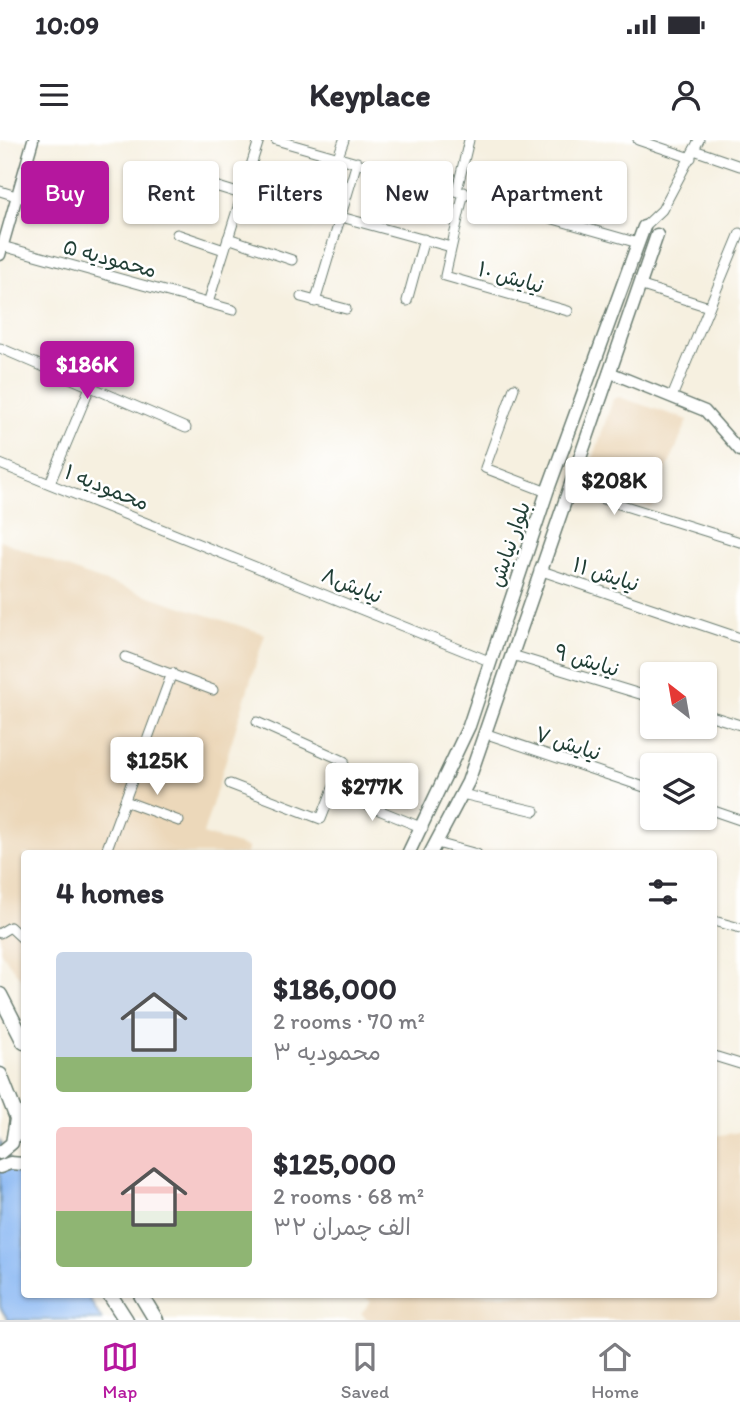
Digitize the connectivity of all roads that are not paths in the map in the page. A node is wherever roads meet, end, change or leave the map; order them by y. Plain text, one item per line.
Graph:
1 (33, 140) edge
2 (259, 140) edge
3 (276, 140) edge
4 (344, 140) edge
5 (469, 140) edge
6 (638, 140) edge
7 (699, 140) edge
8 (692, 154) junction
9 (338, 157) junction
10 (252, 161) edge
11 (357, 162) junction
12 (740, 166) edge
13 (0, 191) edge
14 (461, 191) junction
15 (347, 196) edge
16 (16, 198) junction
17 (21, 199) edge
18 (662, 210) junction
19 (347, 219) edge
20 (233, 221) edge
21 (339, 224) edge
22 (644, 227) joint
23 (740, 233) edge
24 (177, 234) dead end
25 (657, 235) joint
26 (228, 238) junction
27 (424, 239) junction
28 (638, 243) junction
29 (452, 247) junction
30 (1, 250) edge
31 (224, 250) junction
32 (292, 260) dead end
33 (639, 285) junction
34 (301, 297) dead end
35 (407, 301) dead end
36 (315, 302) junction
37 (208, 303) junction
38 (709, 307) junction
39 (346, 309) dead end
40 (233, 310) dead end
41 (568, 311) dead end
42 (0, 348) edge
43 (609, 372) junction
44 (90, 387) junction
45 (514, 388) dead end
46 (672, 397) junction
47 (186, 428) dead end
48 (740, 451) edge
49 (0, 464) edge
50 (50, 484) junction
51 (568, 488) junction
52 (547, 492) junction
53 (740, 542) edge
54 (201, 543) joint
55 (539, 570) junction
56 (740, 638) edge
57 (512, 655) junction
58 (125, 657) dead end
59 (489, 661) junction
60 (172, 673) junction
61 (212, 691) dead end
62 (640, 694) edge
63 (718, 718) edge
64 (257, 722) dead end
65 (740, 725) edge
66 (484, 733) junction
67 (230, 784) dead end
68 (640, 786) edge
69 (332, 791) junction
70 (462, 794) junction
71 (125, 801) junction
72 (535, 811) dead end
73 (717, 812) edge
74 (740, 820) edge
75 (178, 821) dead end
76 (423, 828) junction
77 (433, 848) edge
78 (107, 850) edge
79 (410, 850) edge
80 (717, 922) edge
81 (740, 928) edge
82 (0, 933) edge
83 (21, 937) edge
84 (0, 995) edge
85 (21, 1033) edge
86 (717, 1057) edge
87 (740, 1064) edge
88 (0, 1075) edge
89 (16, 1119) junction
90 (21, 1130) edge
91 (4, 1151) edge
92 (20, 1163) edge
93 (0, 1167) edge
94 (112, 1298) edge
95 (143, 1298) edge
96 (126, 1320) edge
97 (156, 1320) edge

1 - 16 street
2 - 10 street
3 - 9 street
4 - 9 street
5 - 14 street
6 - 8 street
7 - 8 street, بلوار نیایش
8 - 12 street
8 - 18 street, بلوار نیایش
9 - 11 street
11 - 14 street
11 - 15 street
13 - 16 street
14 - 28 street
14 - 29 street
16 - 17 street
16 - 30 street
18 - 22 street, بلوار نیایش
18 - 25 street, بلوار نیایش
19 - 27 street
20 - 26 street
21 - 36 street
22 - 28 main road, بلوار نیایش
23 - 38 street
24 - 31 street
25 - 33 main road, بلوار نیایش
26 - 31 street
26 - 32 street
27 - 29 street
27 - 35 street
28 - 52 main road, بلوار نیایش
29 - 41 street, نیایش ۱۰
30 - 37 street, ۵ محمودیه
31 - 37 street
33 - 38 street
33 - 43 main road, بلوار نیایش
34 - 36 street
36 - 39 street
37 - 40 street, ۵ محمودیه
38 - 46 street
42 - 44 street
43 - 46 street
43 - 51 main road, بلوار نیایش
44 - 47 street
44 - 50 street
45 - 52 street
46 - 48 street
49 - 50 street, ۱ محمودیه
50 - 54 street, ۱ محمودیه
51 - 53 street
51 - 55 main road, بلوار نیایش
52 - 59 main road, بلوار نیایش
54 - 59 street, نیایش۸
55 - 56 street, نیایش ۱۱
55 - 57 main road, بلوار نیایش
57 - 62 street, نیایش ۹
57 - 66 main road, بلوار نیایش
58 - 60 street
59 - 76 main road, بلوار نیایش
60 - 61 street
60 - 71 street
63 - 65 street
64 - 69 street
66 - 68 street, نیایش ۷
66 - 70 main road, بلوار نیایش
67 - 69 street
69 - 76 street
70 - 72 street
70 - 77 main road, بلوار نیایش
71 - 75 street
71 - 78 street
73 - 74 street
76 - 79 main road, بلوار نیایش
80 - 81 street
82 - 83 street
84 - 85 main road
86 - 87 street
88 - 89 main road
89 - 90 main road
89 - 91 main road
92 - 93 main road
94 - 96 main road
95 - 97 main road

